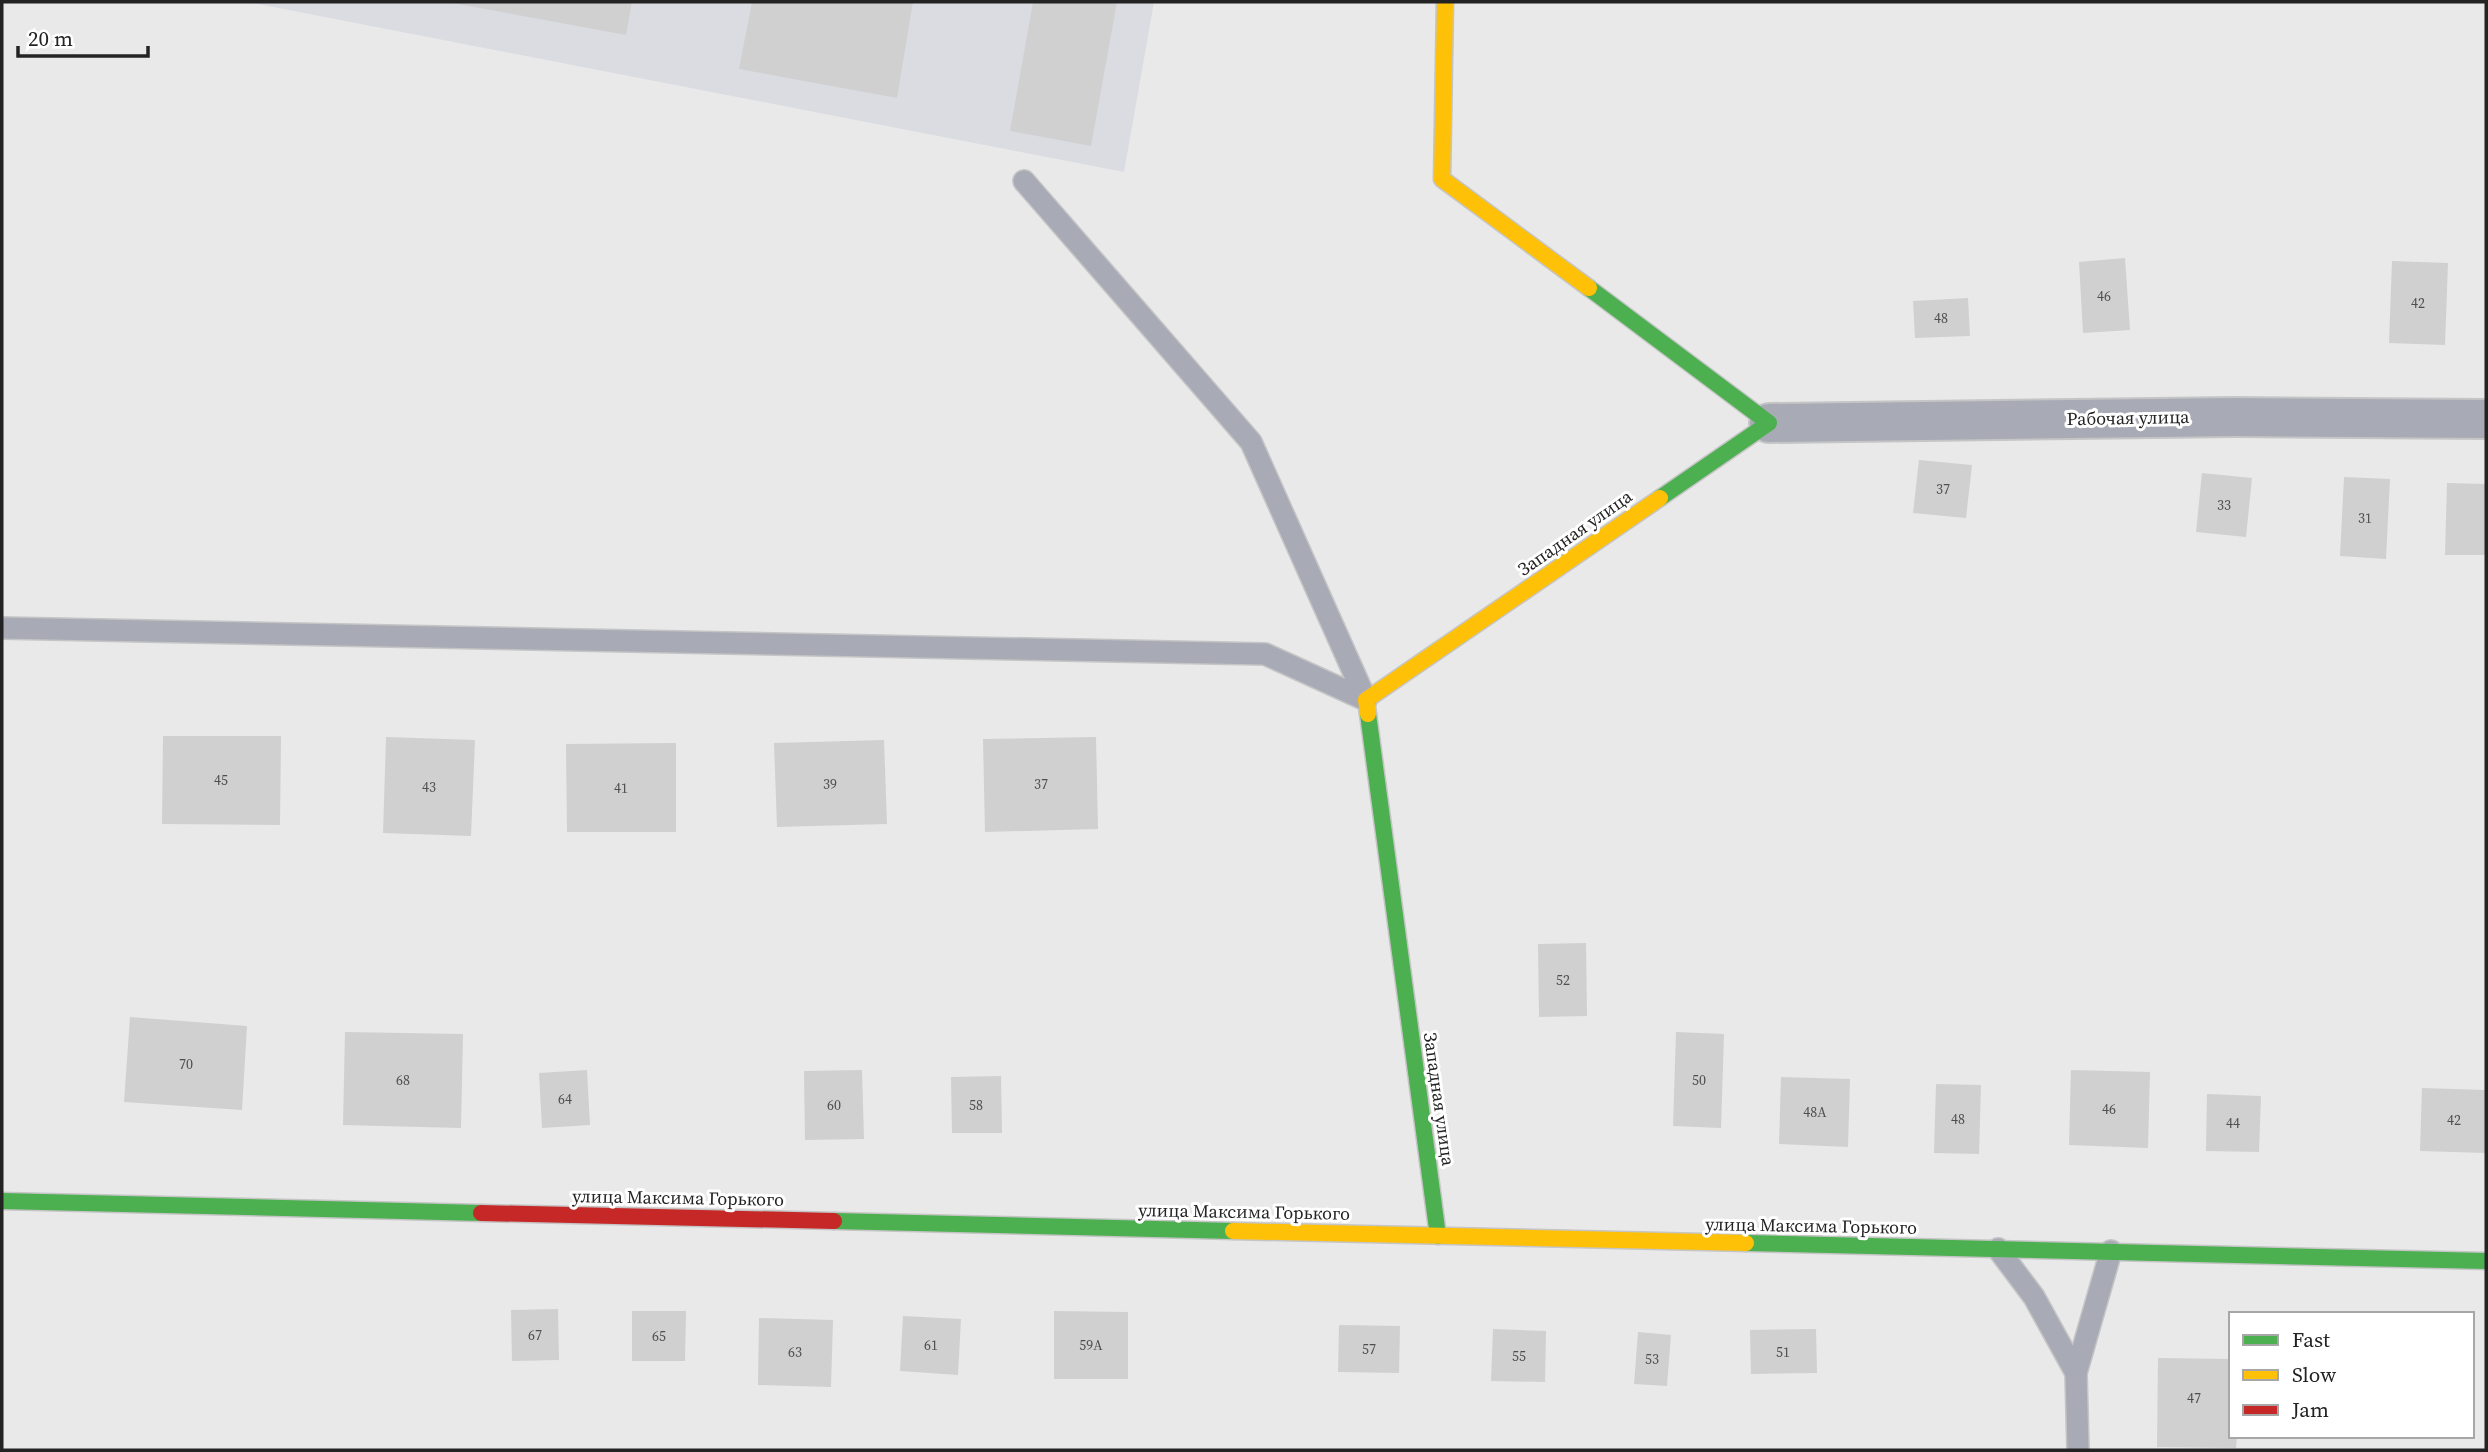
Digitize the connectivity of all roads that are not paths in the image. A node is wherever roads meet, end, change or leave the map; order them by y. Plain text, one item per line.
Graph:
1 (1445, 2) edge
2 (1024, 181) dead end
3 (2486, 419) edge
4 (1769, 423) junction
5 (2, 628) edge
6 (1366, 700) junction
7 (2, 1201) edge
8 (1438, 1236) junction
9 (1998, 1249) junction
10 (2111, 1251) junction
11 (2486, 1261) edge
12 (2076, 1373) junction
13 (2078, 1450) edge

1 - 4 street
2 - 6 lane
3 - 4 street, Рабочая улица
4 - 6 street, Западная улица
5 - 6 lane
6 - 8 street, Западная улица
7 - 8 street, улица Максима Горького
8 - 9 street, улица Максима Горького
9 - 10 street, улица Максима Горького
9 - 12 lane
10 - 11 street, улица Максима Горького
10 - 12 lane
12 - 13 lane

